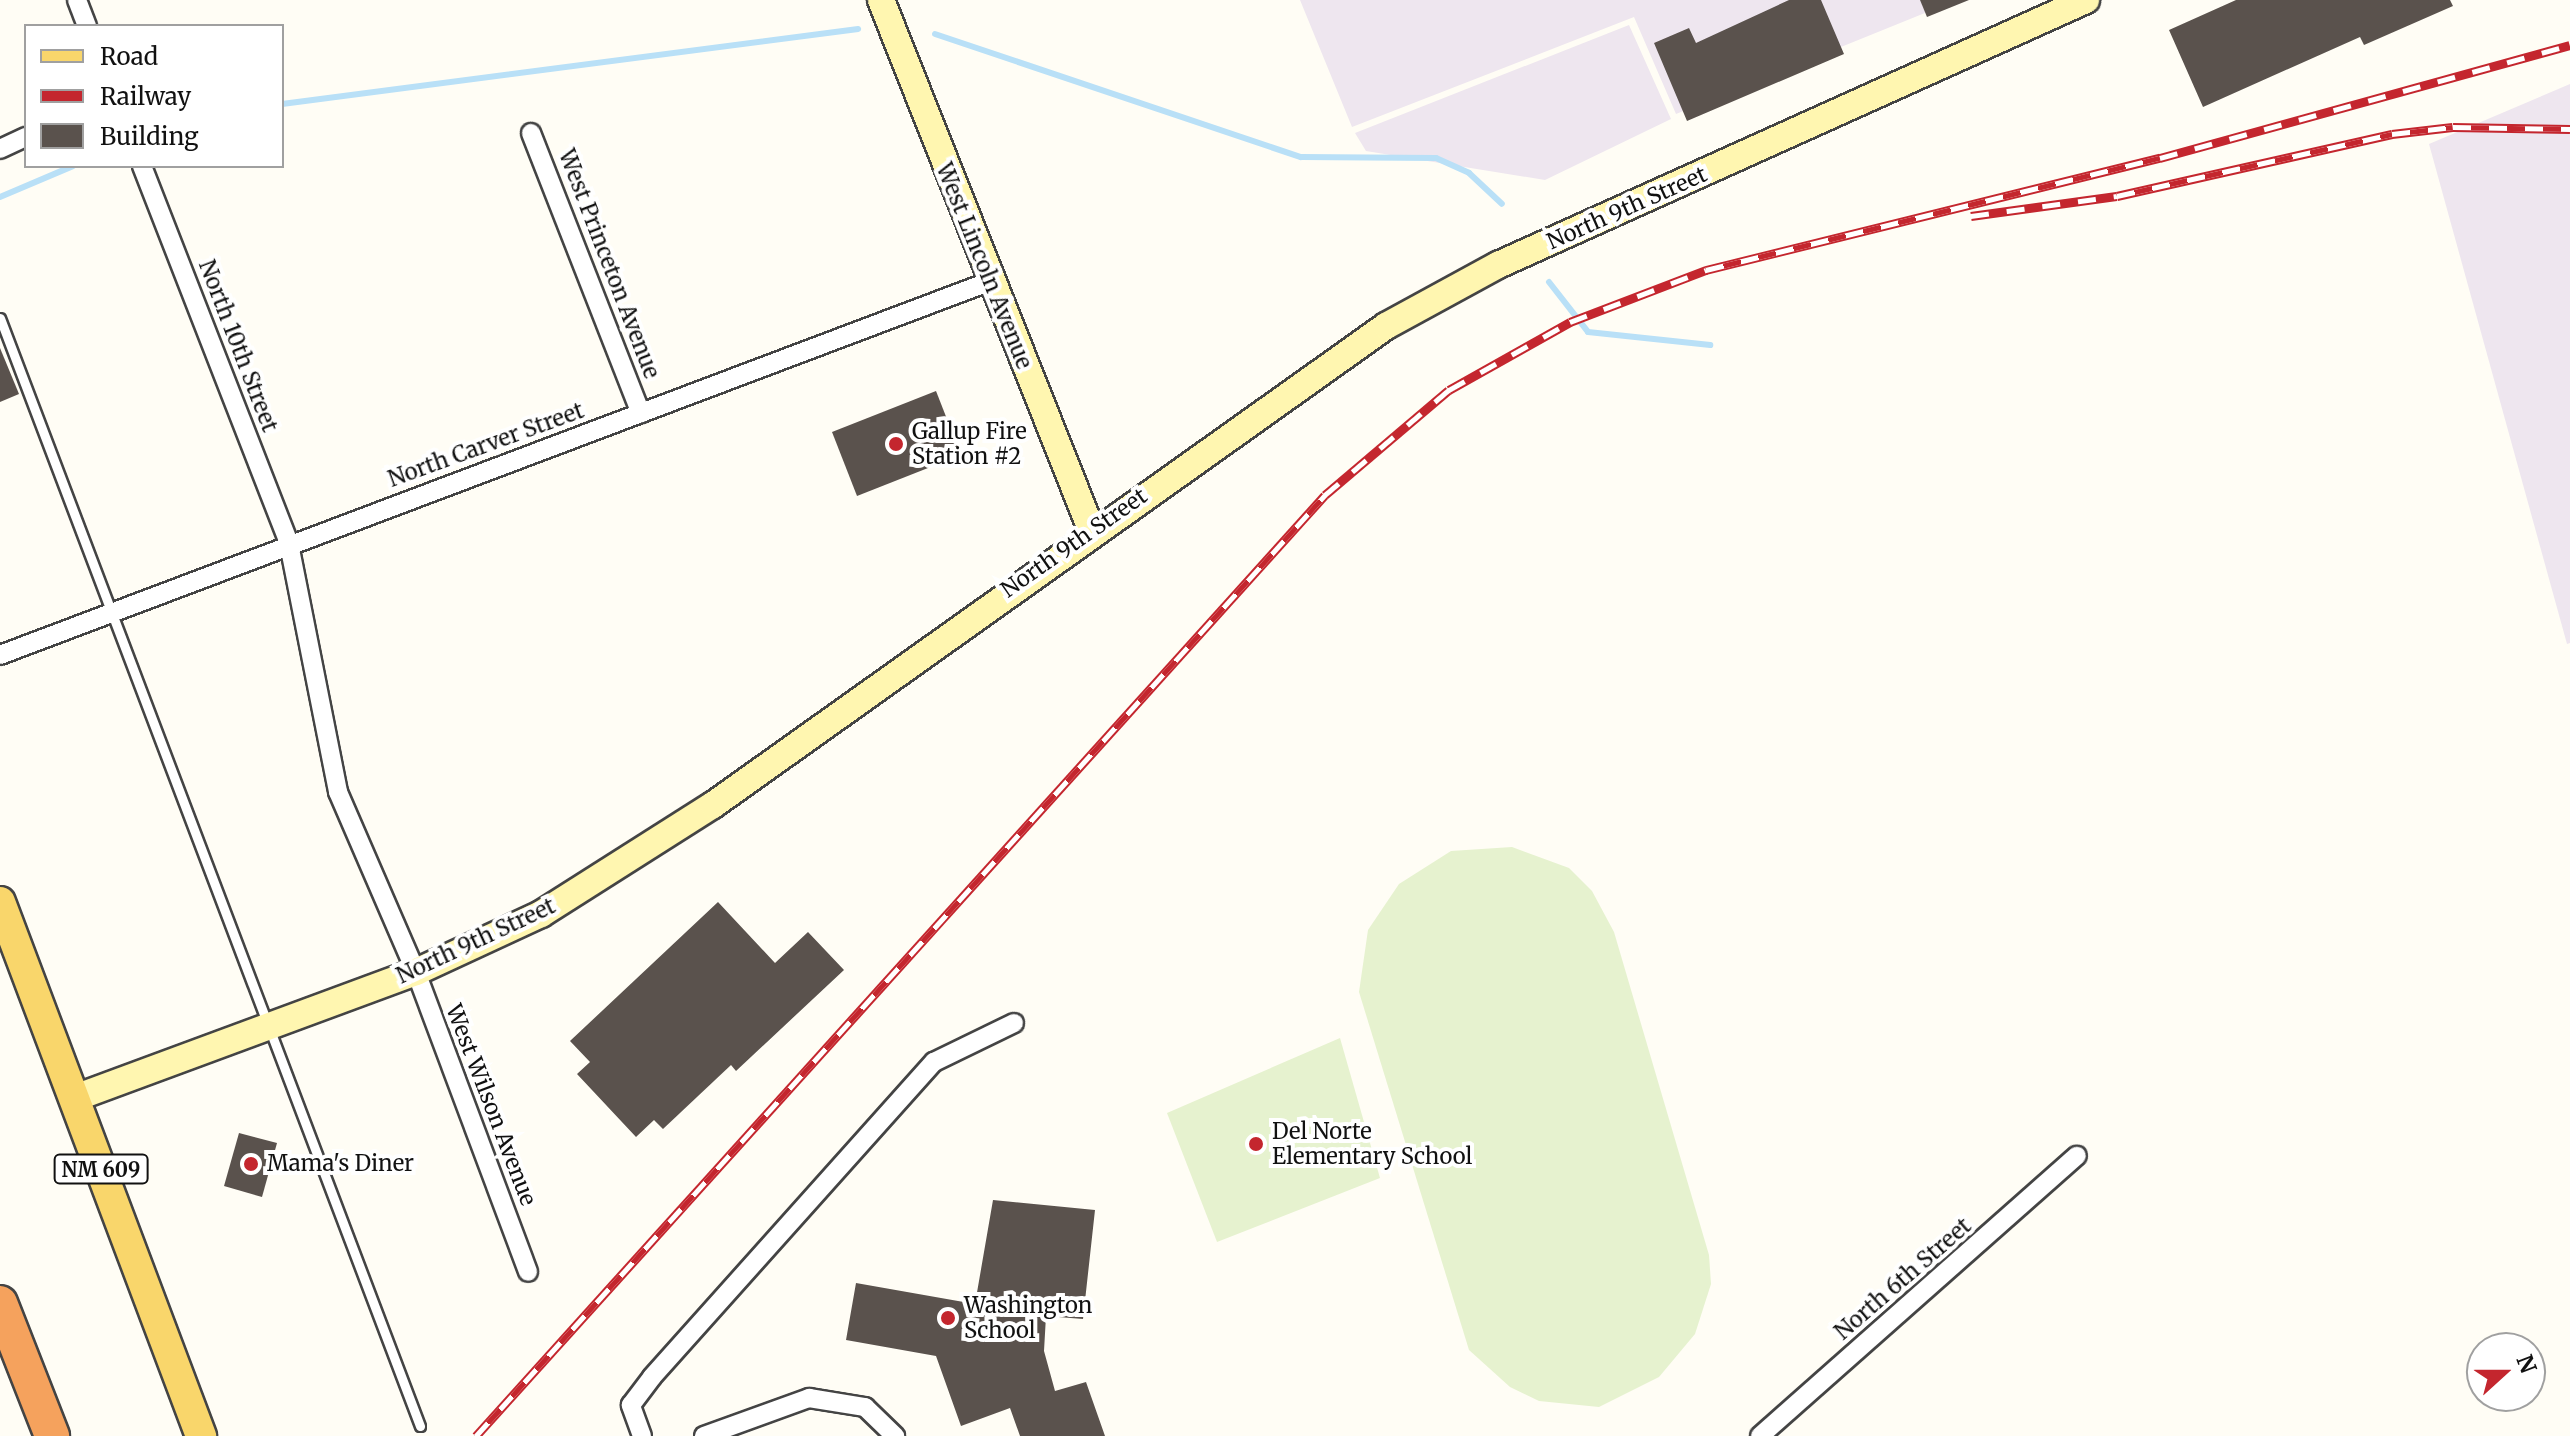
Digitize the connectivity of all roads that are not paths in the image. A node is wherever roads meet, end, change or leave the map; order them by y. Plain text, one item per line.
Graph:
1 (77, 0) edge
2 (881, 0) edge
3 (2086, 0) edge
4 (86, 24) edge
5 (531, 133) dead end
6 (24, 138) edge
7 (0, 149) edge
8 (143, 168) edge
9 (988, 282) junction
10 (0, 318) edge
11 (641, 413) junction
12 (1091, 529) junction
13 (289, 544) junction
14 (110, 613) junction
15 (0, 655) edge
16 (0, 902) edge
17 (416, 972) junction
18 (1014, 1023) dead end
19 (267, 1027) junction
20 (75, 1098) junction
21 (2077, 1156) dead end
22 (528, 1272) dead end
23 (0, 1303) edge
24 (420, 1426) dead end
25 (749, 1431) edge
26 (52, 1436) edge
27 (201, 1436) edge
28 (642, 1436) edge
29 (704, 1436) edge
30 (895, 1436) edge
31 (1760, 1436) edge

1 - 4 street
2 - 9 main road, West Lincoln Avenue
3 - 12 main road, North 9th Street
5 - 11 street, West Princeton Avenue
6 - 7 street
8 - 13 street, North 10th Street
9 - 11 street, North Carver Street
9 - 12 main road, West Lincoln Avenue
10 - 14 lane
11 - 13 street, North Carver Street
12 - 17 main road, North 9th Street
13 - 14 street, North Carver Street
13 - 17 street, West Wilson Avenue
14 - 15 street, North Carver Street
14 - 19 lane
16 - 20 main road, NM 609
17 - 19 main road, North 9th Street
17 - 22 street, West Wilson Avenue
18 - 28 street
19 - 20 main road, North 9th Street
19 - 24 lane
20 - 27 main road, NM 609
21 - 31 street, North 6th Street
23 - 26 highway
25 - 29 street
25 - 30 street

